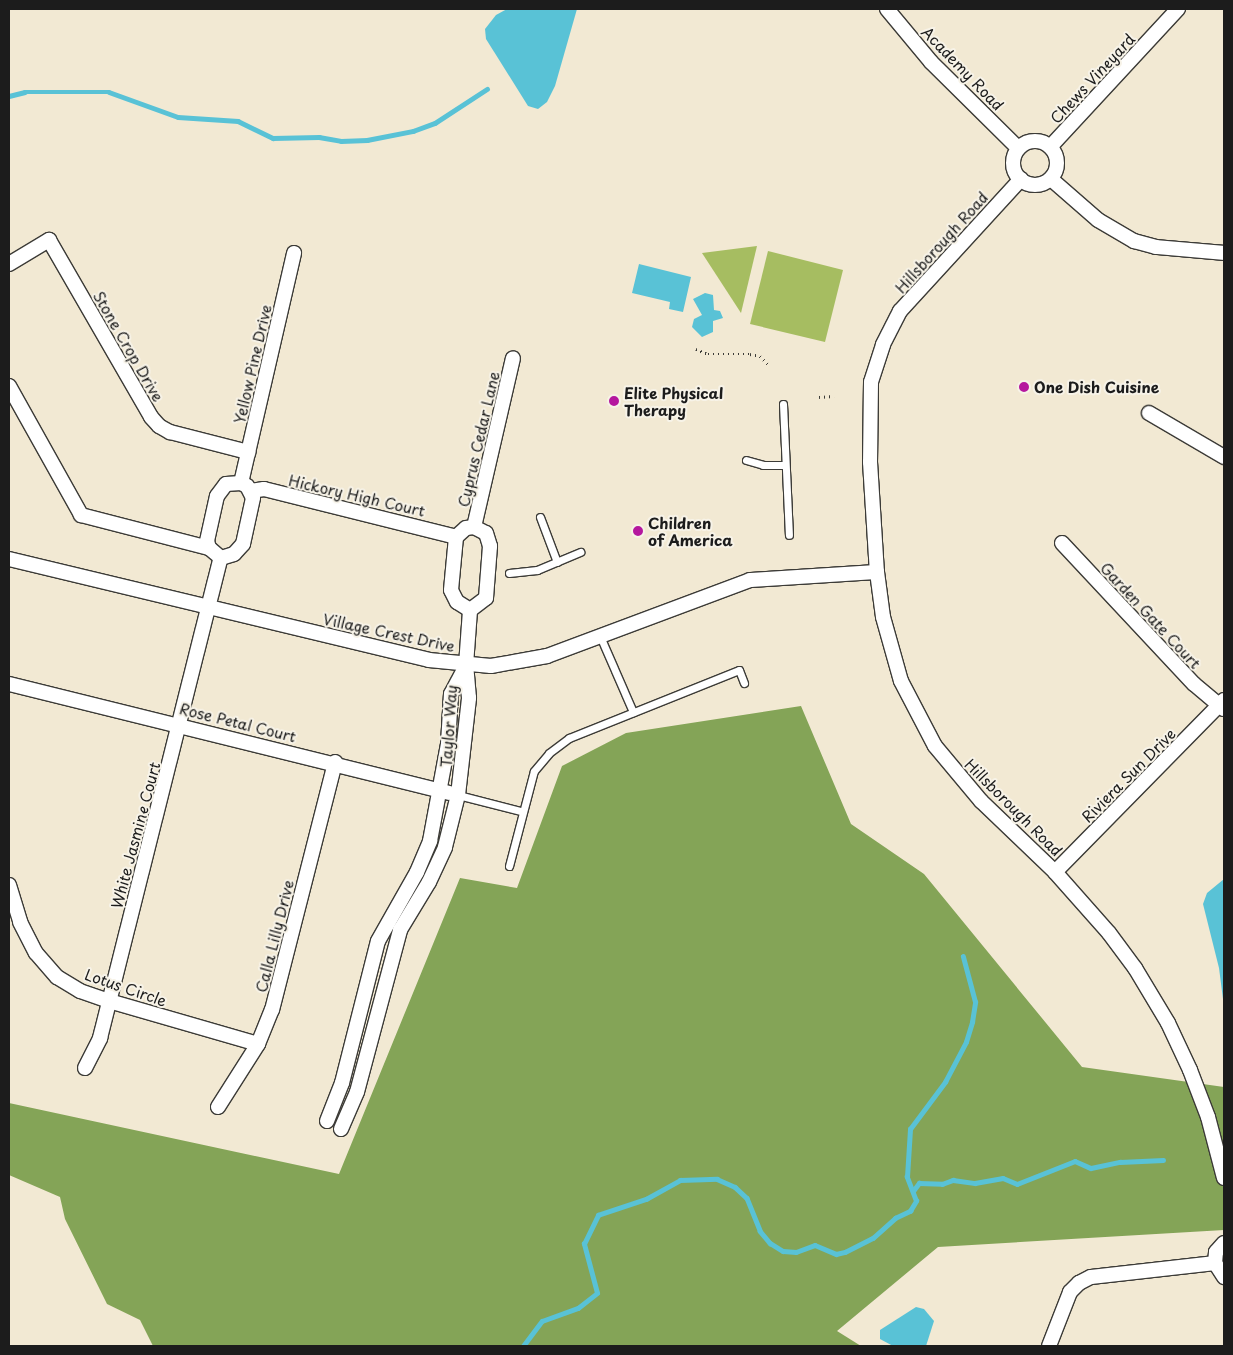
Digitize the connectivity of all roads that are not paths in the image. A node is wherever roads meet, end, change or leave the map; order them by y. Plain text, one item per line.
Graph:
1 (887, 9) edge
2 (1178, 9) edge
3 (1051, 146) junction
4 (1018, 148) junction
5 (1021, 179) junction
6 (1051, 179) junction
7 (294, 253) dead end
8 (1224, 253) edge
9 (9, 264) edge
10 (513, 358) dead end
11 (9, 386) edge
12 (783, 404) dead end
13 (1149, 413) dead end
14 (248, 452) junction
15 (1224, 457) edge
16 (746, 460) dead end
17 (785, 465) junction
18 (246, 487) junction
19 (540, 517) dead end
20 (474, 527) junction
21 (789, 535) dead end
22 (456, 537) junction
23 (1062, 543) dead end
24 (209, 548) junction
25 (580, 552) dead end
26 (221, 558) junction
27 (9, 559) edge
28 (557, 562) junction
29 (877, 572) junction
30 (509, 573) dead end
31 (210, 608) junction
32 (470, 610) junction
33 (600, 636) junction
34 (466, 665) junction
35 (744, 683) dead end
36 (9, 684) edge
37 (1223, 705) edge
38 (633, 712) junction
39 (180, 725) junction
40 (334, 762) junction
41 (441, 790) junction
42 (458, 795) junction
43 (522, 811) junction
44 (509, 866) dead end
45 (1055, 872) junction
46 (9, 885) edge
47 (109, 1001) junction
48 (258, 1044) junction
49 (85, 1068) dead end
50 (218, 1107) dead end
51 (327, 1121) dead end
52 (341, 1129) dead end
53 (1224, 1178) edge
54 (1224, 1243) edge
55 (1215, 1262) junction
56 (1224, 1278) edge
57 (1049, 1346) edge

1 - 4 street, Academy Road
2 - 3 street, Chews Vineyard
3 - 4 street
3 - 6 street
4 - 5 street
5 - 6 street
5 - 29 street, Hillsborough Road
6 - 8 street
7 - 14 street, Yellow Pine Drive
9 - 14 street, Stone Crop Drive
10 - 20 street, Cyprus Cedar Lane
11 - 24 street
12 - 17 lane
13 - 15 street
14 - 18 street, Yellow Pine Drive
16 - 17 lane
17 - 21 lane
18 - 22 street, Hickory High Court
18 - 24 street
18 - 26 street, Yellow Pine Drive
19 - 28 lane
20 - 22 street, Cyprus Cedar Lane
20 - 32 street, Cyprus Cedar Lane
22 - 32 street
23 - 37 street, Garden Gate Court
24 - 26 street
25 - 28 lane
26 - 31 street
27 - 31 street, Village Crest Drive
28 - 30 lane
29 - 33 street, Village Crest Drive
29 - 45 street, Hillsborough Road
31 - 34 street, Village Crest Drive
31 - 39 street, White Jasmine Court
32 - 34 street
33 - 34 street, Village Crest Drive
33 - 38 lane
34 - 41 street, Taylor Way
34 - 42 street, Taylor Way
35 - 38 lane
36 - 39 street, Rose Petal Court
37 - 45 street, Riviera Sun Drive
38 - 43 lane
39 - 40 street, Rose Petal Court
39 - 47 street, White Jasmine Court
40 - 41 street, Rose Petal Court
40 - 48 street, Calla Lilly Drive
41 - 42 street, Rose Petal Court
41 - 51 street, Taylor Way
42 - 43 lane
42 - 52 street, Taylor Way
43 - 44 lane
45 - 53 street, Hillsborough Road
46 - 47 street, Lotus Circle
47 - 48 street, Lotus Circle
47 - 49 street, White Jasmine Court
48 - 50 street, Calla Lilly Drive
54 - 55 street
55 - 56 street
55 - 57 street

